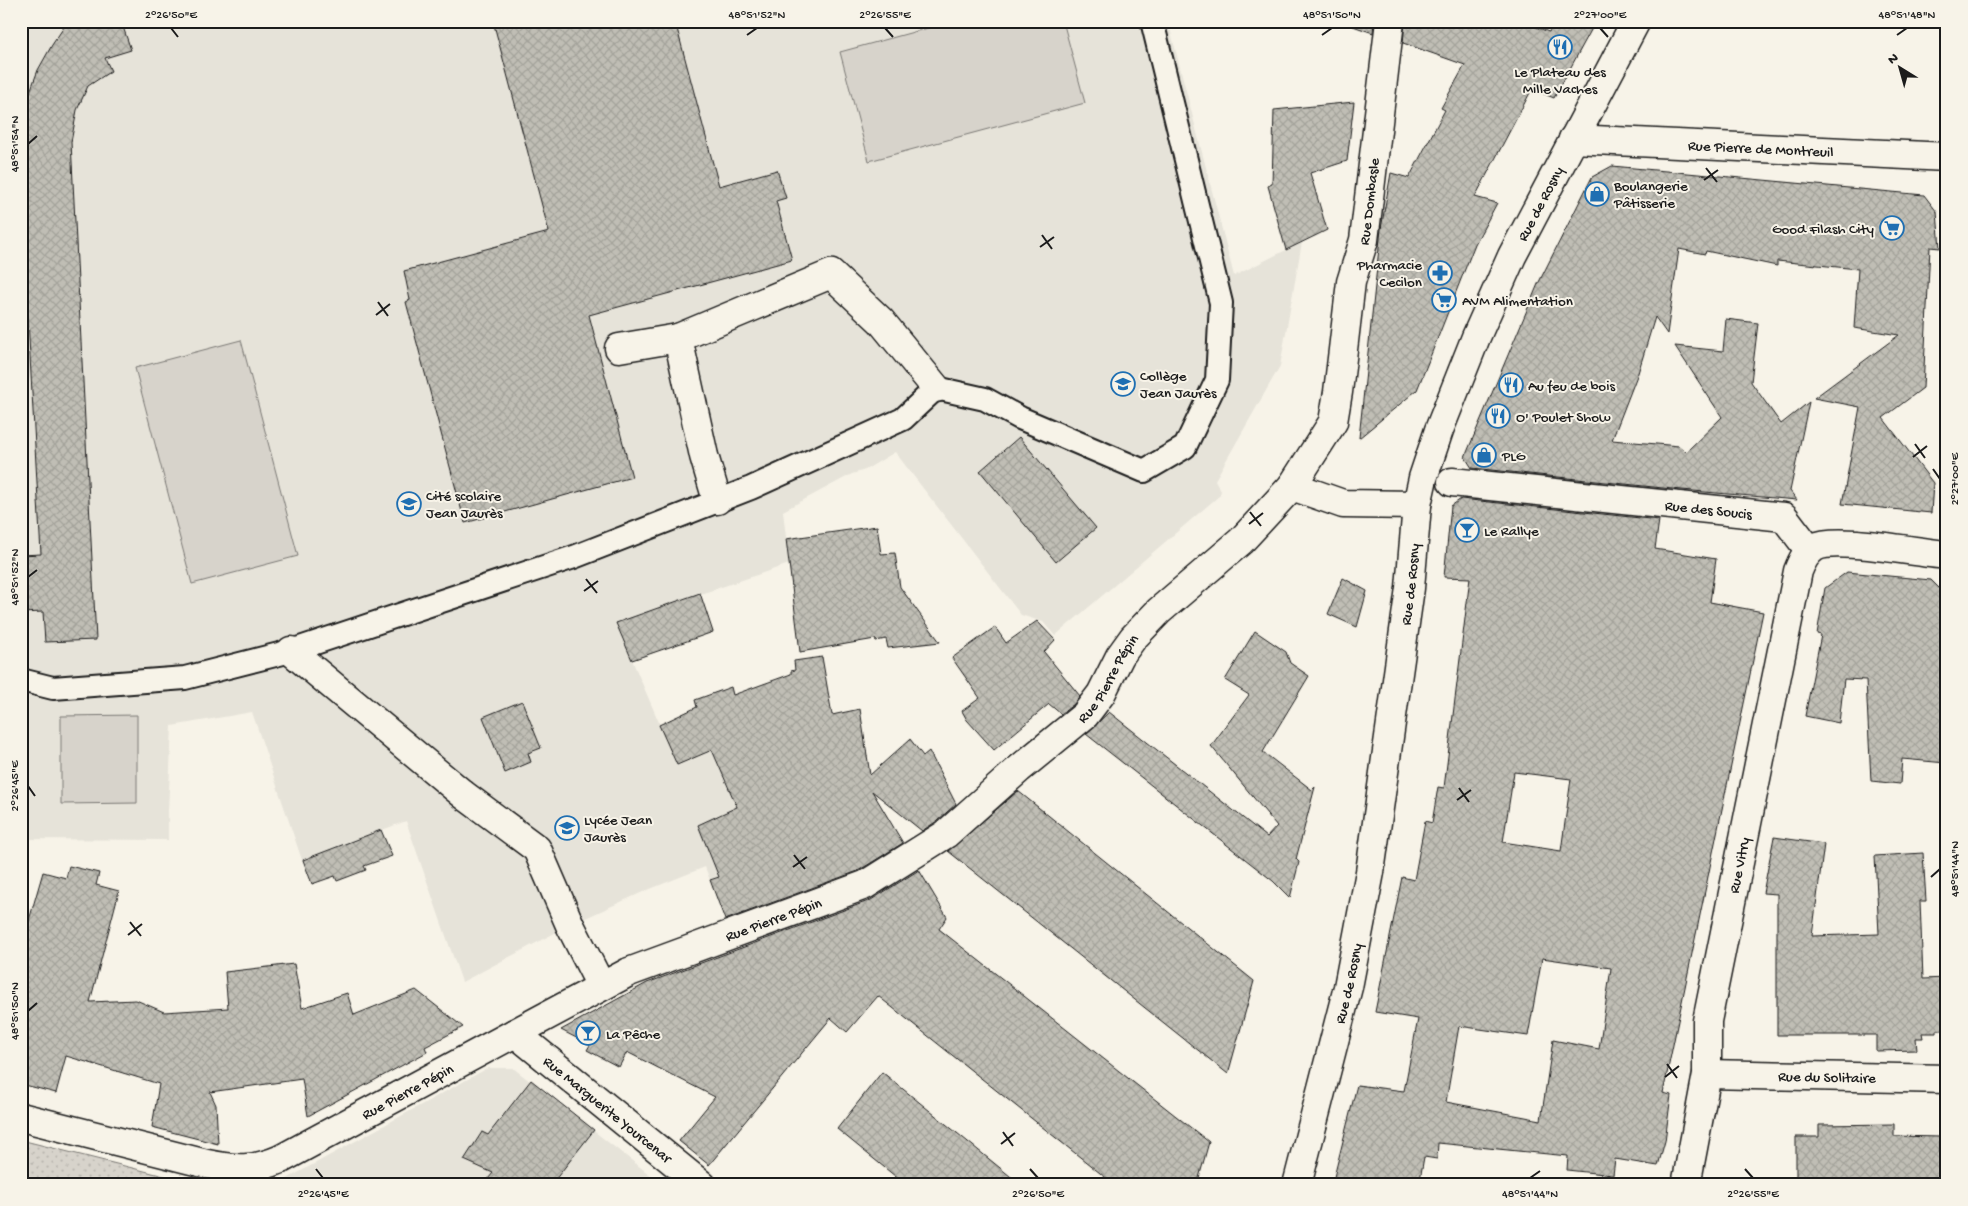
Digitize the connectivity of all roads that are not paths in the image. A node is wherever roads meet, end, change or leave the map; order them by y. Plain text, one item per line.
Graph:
1 (1152, 21) edge
2 (1390, 21) edge
3 (1636, 21) edge
4 (1573, 139) junction
5 (1947, 157) edge
6 (678, 338) junction
7 (619, 348) dead end
8 (936, 388) junction
9 (1452, 482) dead end
10 (1292, 486) junction
11 (717, 500) junction
12 (1417, 505) junction
13 (1810, 551) junction
14 (1947, 555) edge
15 (291, 652) junction
16 (21, 680) edge
17 (602, 986) junction
18 (515, 1034) junction
19 (1707, 1074) junction
20 (1947, 1079) edge
21 (21, 1117) edge
22 (702, 1185) edge
23 (1297, 1185) edge
24 (1686, 1185) edge

1 - 8 lane
2 - 10 street, Rue Dombasle
3 - 4 street, Rue de Rosny
4 - 5 street, Rue Pierre de Montreuil
4 - 12 street, Rue de Rosny
6 - 7 street
6 - 8 street
6 - 11 street
8 - 11 lane
9 - 13 street, Rue des Soucis
10 - 12 street
10 - 17 street, Rue Pierre Pépin
11 - 15 lane
12 - 23 street, Rue de Rosny
13 - 14 street
13 - 19 street, Rue Vitry
15 - 16 lane
15 - 17 street
17 - 18 street, Rue Pierre Pépin
18 - 21 street, Rue Pierre Pépin
18 - 22 street, Rue Marguerite Yourcenar
19 - 20 street, Rue du Solitaire
19 - 24 street, Rue Vitry

